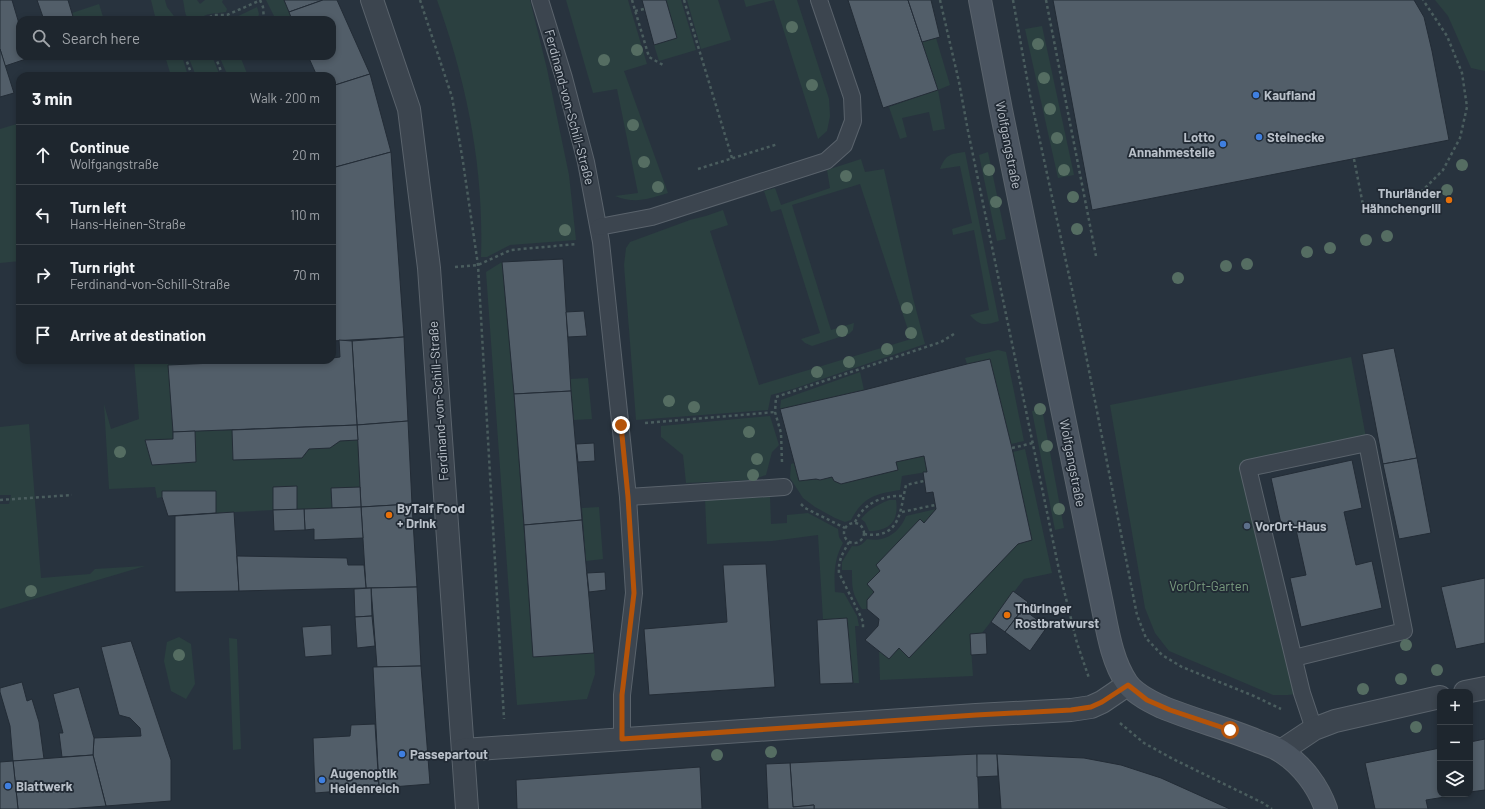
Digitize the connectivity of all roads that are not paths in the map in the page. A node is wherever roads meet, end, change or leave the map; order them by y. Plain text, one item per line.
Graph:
1 (372, 0) edge
2 (540, 0) edge
3 (819, 0) edge
4 (980, 0) edge
5 (600, 234) junction
6 (784, 487) road end
7 (628, 497) junction
8 (1294, 658) junction
9 (1128, 685) junction
10 (1485, 688) edge
11 (1473, 690) edge
12 (1437, 698) edge
13 (1314, 729) junction
14 (622, 739) junction
15 (463, 750) junction
16 (1281, 751) junction
17 (467, 809) edge
18 (1326, 809) edge

1 - 15 street, Ferdinand-von-Schill-Straße
2 - 5 lane, Ferdinand-von-Schill-Straße
3 - 5 lane
4 - 9 main road, Wolfgangstraße
5 - 7 lane, Ferdinand-von-Schill-Straße
6 - 7 lane
7 - 14 lane, Ferdinand-von-Schill-Straße
8 - 8 lane
8 - 13 lane
9 - 14 street
9 - 16 main road, Wolfgangstraße
10 - 11 street
12 - 13 street
13 - 16 street
14 - 15 street
15 - 17 street, Ferdinand-von-Schill-Straße
16 - 18 main road, Wolfgangstraße

